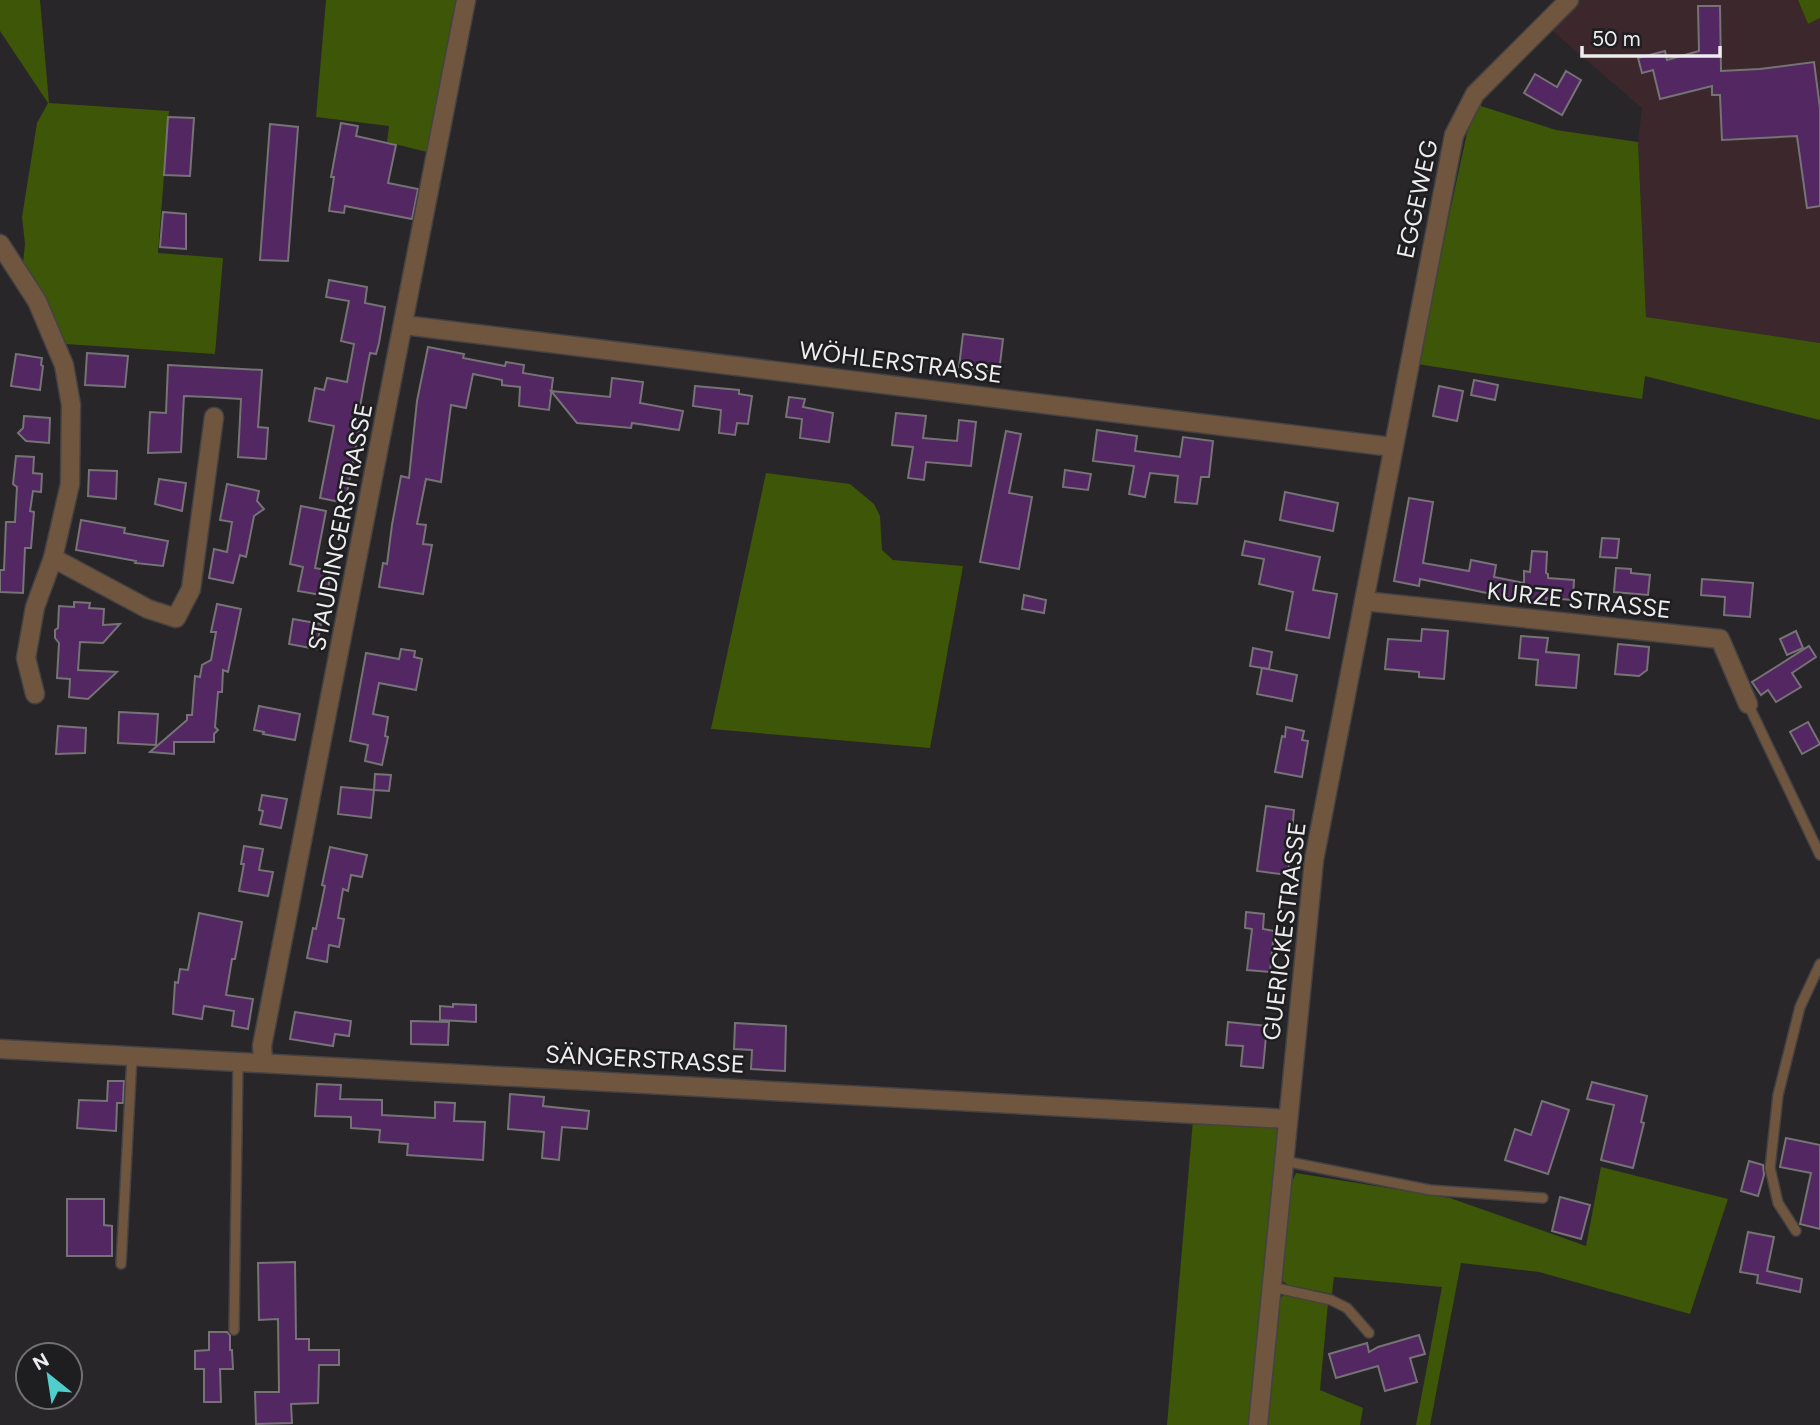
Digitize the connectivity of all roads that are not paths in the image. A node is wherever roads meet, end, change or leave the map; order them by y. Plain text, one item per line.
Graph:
1 (466, 0) edge
2 (1569, 0) edge
3 (0, 244) edge
4 (404, 325) junction
5 (214, 417) dead end
6 (1392, 447) junction
7 (53, 558) junction
8 (1364, 601) junction
9 (35, 694) dead end
10 (1748, 704) joint
11 (1820, 855) edge
12 (1820, 964) edge
13 (0, 1049) edge
14 (132, 1056) junction
15 (263, 1062) junction
16 (239, 1063) junction
17 (1287, 1119) junction
18 (1284, 1161) junction
19 (1543, 1198) dead end
20 (1796, 1231) dead end
21 (121, 1265) dead end
22 (1272, 1287) junction
23 (234, 1330) dead end
24 (1369, 1333) dead end
25 (1258, 1425) edge

1 - 4 street, STAUDINGERSTRASSE
2 - 6 street, EGGEWEG
3 - 7 street
4 - 6 street, WÖHLERSTRASSE
4 - 15 street, STAUDINGERSTRASSE
5 - 7 street
6 - 8 street, GUERICKESTRASSE
7 - 9 street
8 - 10 street, KURZE STRASSE
8 - 17 street, GUERICKESTRASSE
10 - 11 lane
12 - 20 lane
13 - 14 street, SÄNGERSTRASSE
14 - 16 street, SÄNGERSTRASSE
14 - 21 lane
15 - 16 street, SÄNGERSTRASSE
15 - 17 street, SÄNGERSTRASSE
16 - 23 lane
17 - 18 street, GUERICKESTRASSE
18 - 19 lane
18 - 22 street, GUERICKESTRASSE
22 - 24 lane
22 - 25 street, GUERICKESTRASSE

